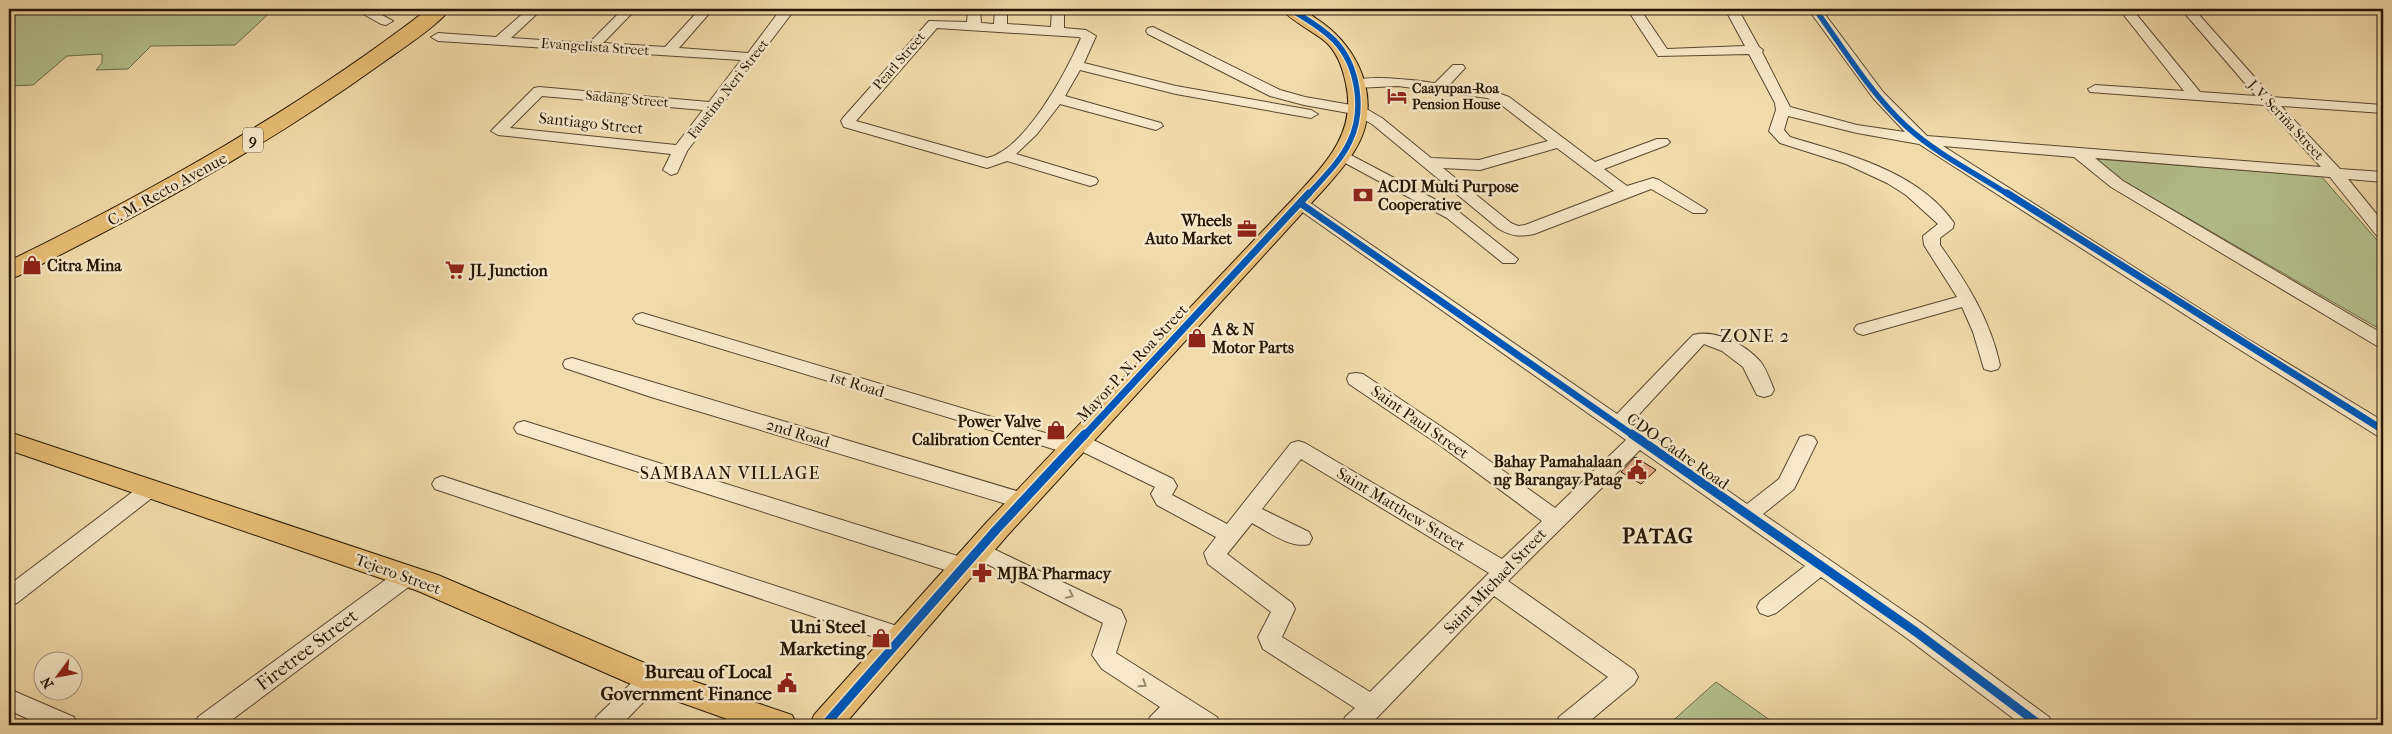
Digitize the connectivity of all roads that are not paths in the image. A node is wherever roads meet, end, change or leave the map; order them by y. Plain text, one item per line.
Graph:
1 (361, 9) edge
2 (440, 9) edge
3 (535, 9) edge
4 (630, 9) edge
5 (707, 9) edge
6 (788, 9) edge
7 (974, 9) edge
8 (1001, 9) edge
9 (1058, 9) edge
10 (1290, 9) edge
11 (1634, 9) edge
12 (1732, 9) edge
13 (1815, 9) edge
14 (2125, 9) edge
15 (2187, 9) edge
16 (404, 22) edge
17 (974, 26) junction
18 (1000, 28) junction
19 (1057, 31) junction
20 (1153, 31) dead end
21 (438, 37) dead end
22 (498, 41) junction
23 (592, 47) junction
24 (1756, 50) junction
25 (668, 52) junction
26 (752, 57) junction
27 (1077, 66) junction
28 (1458, 68) dead end
29 (1356, 84) junction
30 (1440, 86) junction
31 (2095, 89) dead end
32 (2197, 97) junction
33 (1058, 99) junction
34 (2267, 100) junction
35 (714, 107) junction
36 (2383, 109) edge
37 (1783, 110) junction
38 (1357, 116) junction
39 (1514, 122) dead end
40 (1532, 123) junction
41 (1156, 126) dead end
42 (498, 131) joint
43 (1923, 140) junction
44 (1662, 142) dead end
45 (1558, 143) junction
46 (680, 150) junction
47 (2080, 154) junction
48 (1341, 155) junction
49 (1005, 156) junction
50 (1428, 162) junction
51 (1592, 168) junction
52 (671, 170) dead end
53 (2335, 173) junction
54 (2383, 177) edge
55 (1090, 181) dead end
56 (1625, 192) junction
57 (1300, 203) junction
58 (1699, 210) dead end
59 (2383, 232) edge
60 (1509, 259) dead end
61 (10, 264) edge
62 (1968, 300) junction
63 (642, 320) dead end
64 (1863, 329) dead end
65 (2383, 342) edge
66 (572, 364) dead end
67 (1991, 365) dead end
68 (1356, 379) dead end
69 (1764, 390) dead end
70 (1617, 426) junction
71 (524, 428) dead end
72 (2383, 430) edge
73 (1638, 440) junction
74 (9, 441) edge
75 (1807, 442) dead end
76 (1076, 444) junction
77 (1298, 448) joint
78 (442, 484) dead end
79 (150, 489) junction
80 (1023, 501) junction
81 (1249, 512) junction
82 (1747, 515) junction
83 (1555, 519) junction
84 (1230, 535) junction
85 (1301, 538) dead end
86 (971, 558) junction
87 (1820, 566) junction
88 (407, 576) junction
89 (1498, 577) junction
90 (9, 597) edge
91 (1768, 607) dead end
92 (901, 637) junction
93 (651, 679) junction
94 (9, 699) edge
95 (1177, 705) junction
96 (1373, 706) junction
97 (65, 725) edge
98 (207, 725) edge
99 (605, 725) edge
100 (781, 725) edge
101 (825, 725) edge
102 (1159, 725) edge
103 (1208, 725) edge
104 (1354, 725) edge
105 (1568, 725) edge
106 (2040, 725) edge

1 - 16 street
2 - 16 highway, C. M. Recto Avenue / 9
3 - 22 street
4 - 23 street
5 - 25 street
6 - 26 street, Faustino Neri Street
7 - 17 street
8 - 18 street
9 - 19 street
10 - 29 main road, Mayor P. N. Roa Street
11 - 24 street
12 - 24 street
13 - 43 street
14 - 32 street
15 - 34 street, J. V. Seriña Street
16 - 61 highway, C. M. Recto Avenue / 9
17 - 18 street, Pearl Street
17 - 49 street, Pearl Street
18 - 19 street, Pearl Street
19 - 27 street, Pearl Street
20 - 38 street
21 - 22 street, Evangelista Street
22 - 23 street, Evangelista Street
23 - 25 street, Evangelista Street
24 - 37 street
25 - 26 street, Evangelista Street
26 - 35 street, Faustino Neri Street
27 - 33 street, Pearl Street
27 - 38 street
28 - 30 street
29 - 30 street
29 - 38 main road, Mayor P. N. Roa Street
30 - 40 street
31 - 32 street
32 - 34 street
33 - 41 street
33 - 49 street, Pearl Street
34 - 36 street
34 - 53 street, J. V. Seriña Street
35 - 42 street, Sadang Street
35 - 46 street, Faustino Neri Street
37 - 43 street
37 - 62 street
38 - 48 main road, Mayor P. N. Roa Street
38 - 50 street
39 - 40 street
40 - 45 street
42 - 46 street, Santiago Street
43 - 47 street
43 - 72 street
44 - 51 street
45 - 50 street
45 - 51 street
46 - 52 street, Faustino Neri Street
47 - 53 street
47 - 65 street
48 - 57 main road, Mayor P. N. Roa Street
48 - 60 street
49 - 55 street
50 - 56 street
51 - 56 street
53 - 54 street
53 - 59 street, J. V. Seriña Street
56 - 58 street
57 - 70 street, CDO-Cadre Road
57 - 76 main road, Mayor P. N. Roa Street
62 - 64 street
62 - 67 street
63 - 76 street, 1st Road
66 - 80 street, 2nd Road
68 - 83 street, Saint Paul Street
69 - 70 street
70 - 73 street, CDO-Cadre Road
71 - 86 street
73 - 82 street, CDO-Cadre Road
73 - 83 street, Saint Michael Street
74 - 79 main road, Tejero Street
75 - 82 street
76 - 80 main road, Mayor P. N. Roa Street
76 - 84 street, 1st Road
77 - 81 street
77 - 89 street, Saint Matthew Street
78 - 92 street
79 - 88 main road, Tejero Street
79 - 90 street
80 - 86 main road, Mayor P. N. Roa Street
81 - 84 street
81 - 85 street
82 - 87 street, CDO-Cadre Road
83 - 89 street, Saint Michael Street
84 - 96 street
86 - 92 main road, Mayor P. N. Roa Street
86 -> 95 street
87 - 91 street
87 - 106 street, CDO-Cadre Road
88 - 93 main road, Tejero Street
88 - 98 street, Firetree Street
89 - 96 street, Saint Michael Street
89 - 105 street, Saint Matthew Street
92 - 101 main road, Mayor P. N. Roa Street
93 - 99 street
93 - 100 main road, Tejero Street
94 - 97 street
95 - 102 street
95 - 103 street
96 - 104 street, Saint Michael Street

